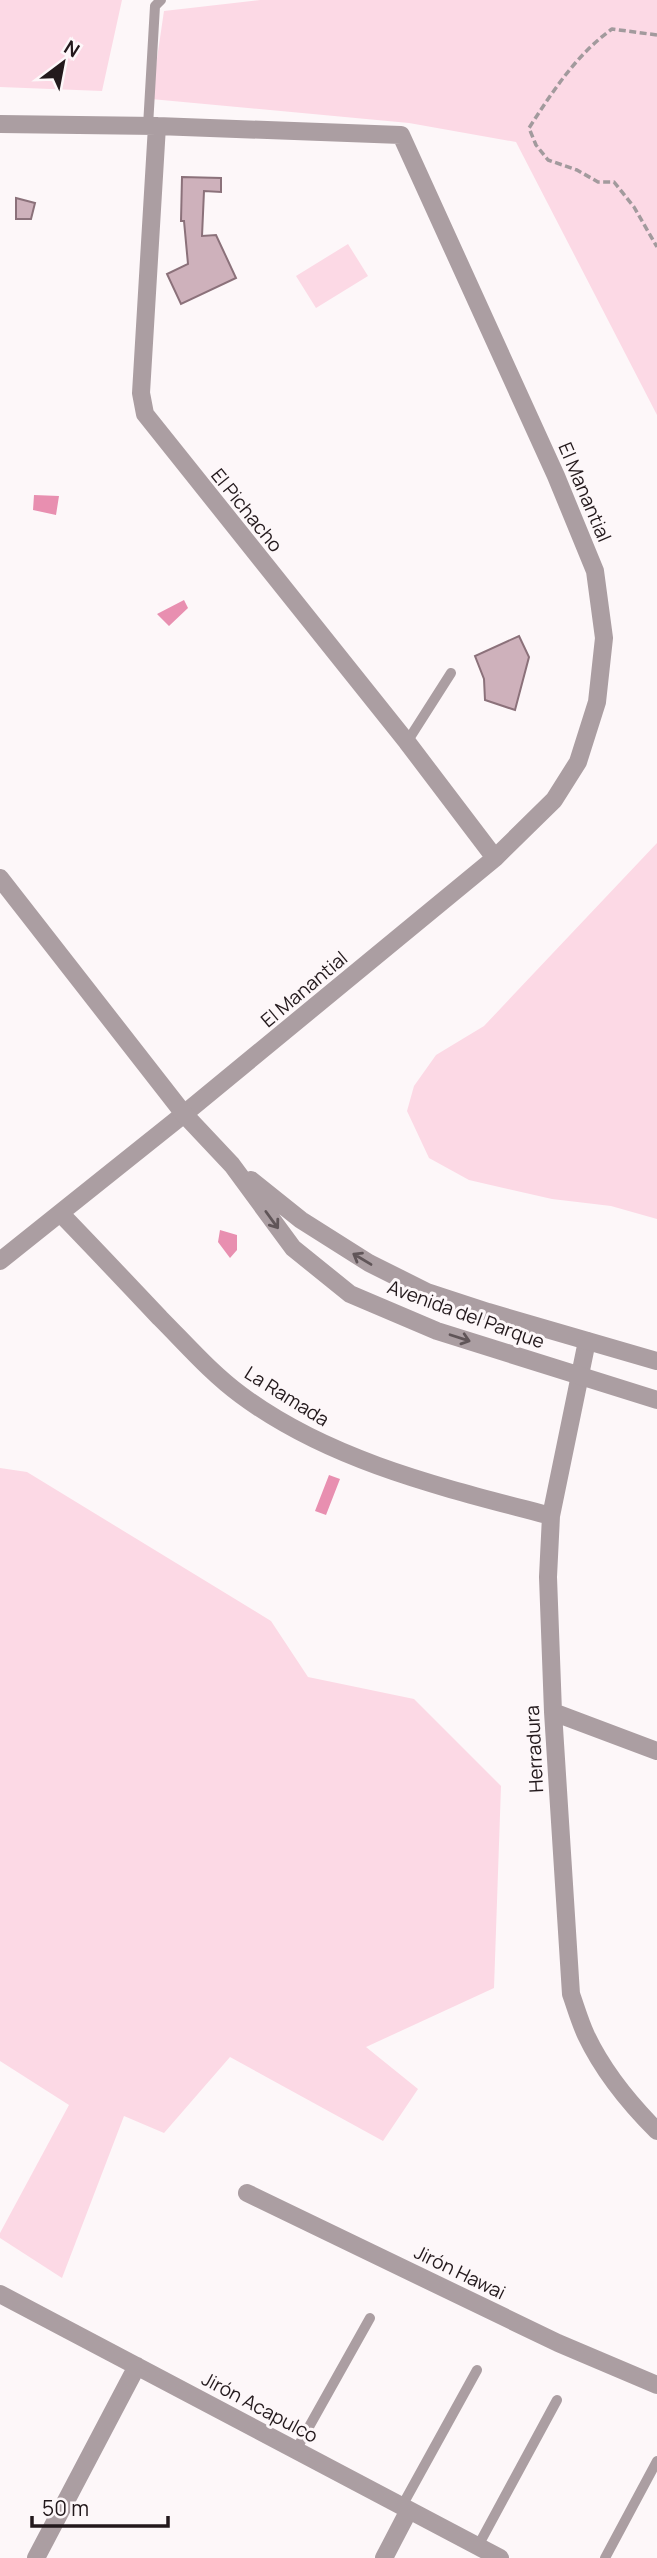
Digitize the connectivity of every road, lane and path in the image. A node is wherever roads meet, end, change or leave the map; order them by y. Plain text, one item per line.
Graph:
1 (161, 0) edge
2 (657, 35) edge
3 (0, 124) edge
4 (152, 126) junction
5 (657, 247) edge
6 (451, 673) dead end
7 (407, 742) junction
8 (495, 858) junction
9 (0, 878) edge
10 (184, 1115) junction
11 (232, 1165) junction
12 (61, 1214) junction
13 (0, 1261) edge
14 (587, 1341) junction
15 (657, 1361) edge
16 (580, 1376) junction
17 (657, 1400) edge
18 (551, 1516) junction
19 (553, 1713) junction
20 (657, 1752) edge
21 (657, 2131) edge
22 (247, 2193) dead end
23 (0, 2294) edge
24 (370, 2318) dead end
25 (137, 2367) junction
26 (477, 2370) dead end
27 (657, 2385) edge
28 (557, 2400) dead end
29 (296, 2450) junction
30 (657, 2461) edge
31 (405, 2508) junction
32 (478, 2546) junction
33 (36, 2558) edge
34 (384, 2558) edge
35 (500, 2558) edge
36 (605, 2558) edge

1 - 4 lane
2 - 5 path
3 - 4 street, El Manantial
4 - 7 street, El Pichacho
4 - 8 street, El Manantial
6 - 7 lane
7 - 8 street, El Pichacho
8 - 10 street, El Manantial
9 - 10 street, Avenida del Parque
10 - 11 street, Avenida del Parque
10 - 12 street, El Manantial
14 -> 11 street, Avenida del Parque
11 -> 16 street, Avenida del Parque
12 - 13 street, El Manantial
12 - 18 street, La Ramada
14 - 15 street, Avenida del Parque
14 - 16 street, Herradura
16 - 17 street, Avenida del Parque
16 - 18 street, Herradura
18 - 19 street, Herradura
19 - 20 street
19 - 21 street, Herradura
22 - 27 street, Jirón Hawai
23 - 25 street, Jirón Acapulco
24 - 29 lane
25 - 29 street, Jirón Acapulco
25 - 33 street
26 - 31 lane
28 - 32 lane
29 - 31 street, Jirón Acapulco
30 - 36 lane
31 - 32 street, Jirón Acapulco
31 - 34 street
32 - 35 street, Jirón Acapulco

